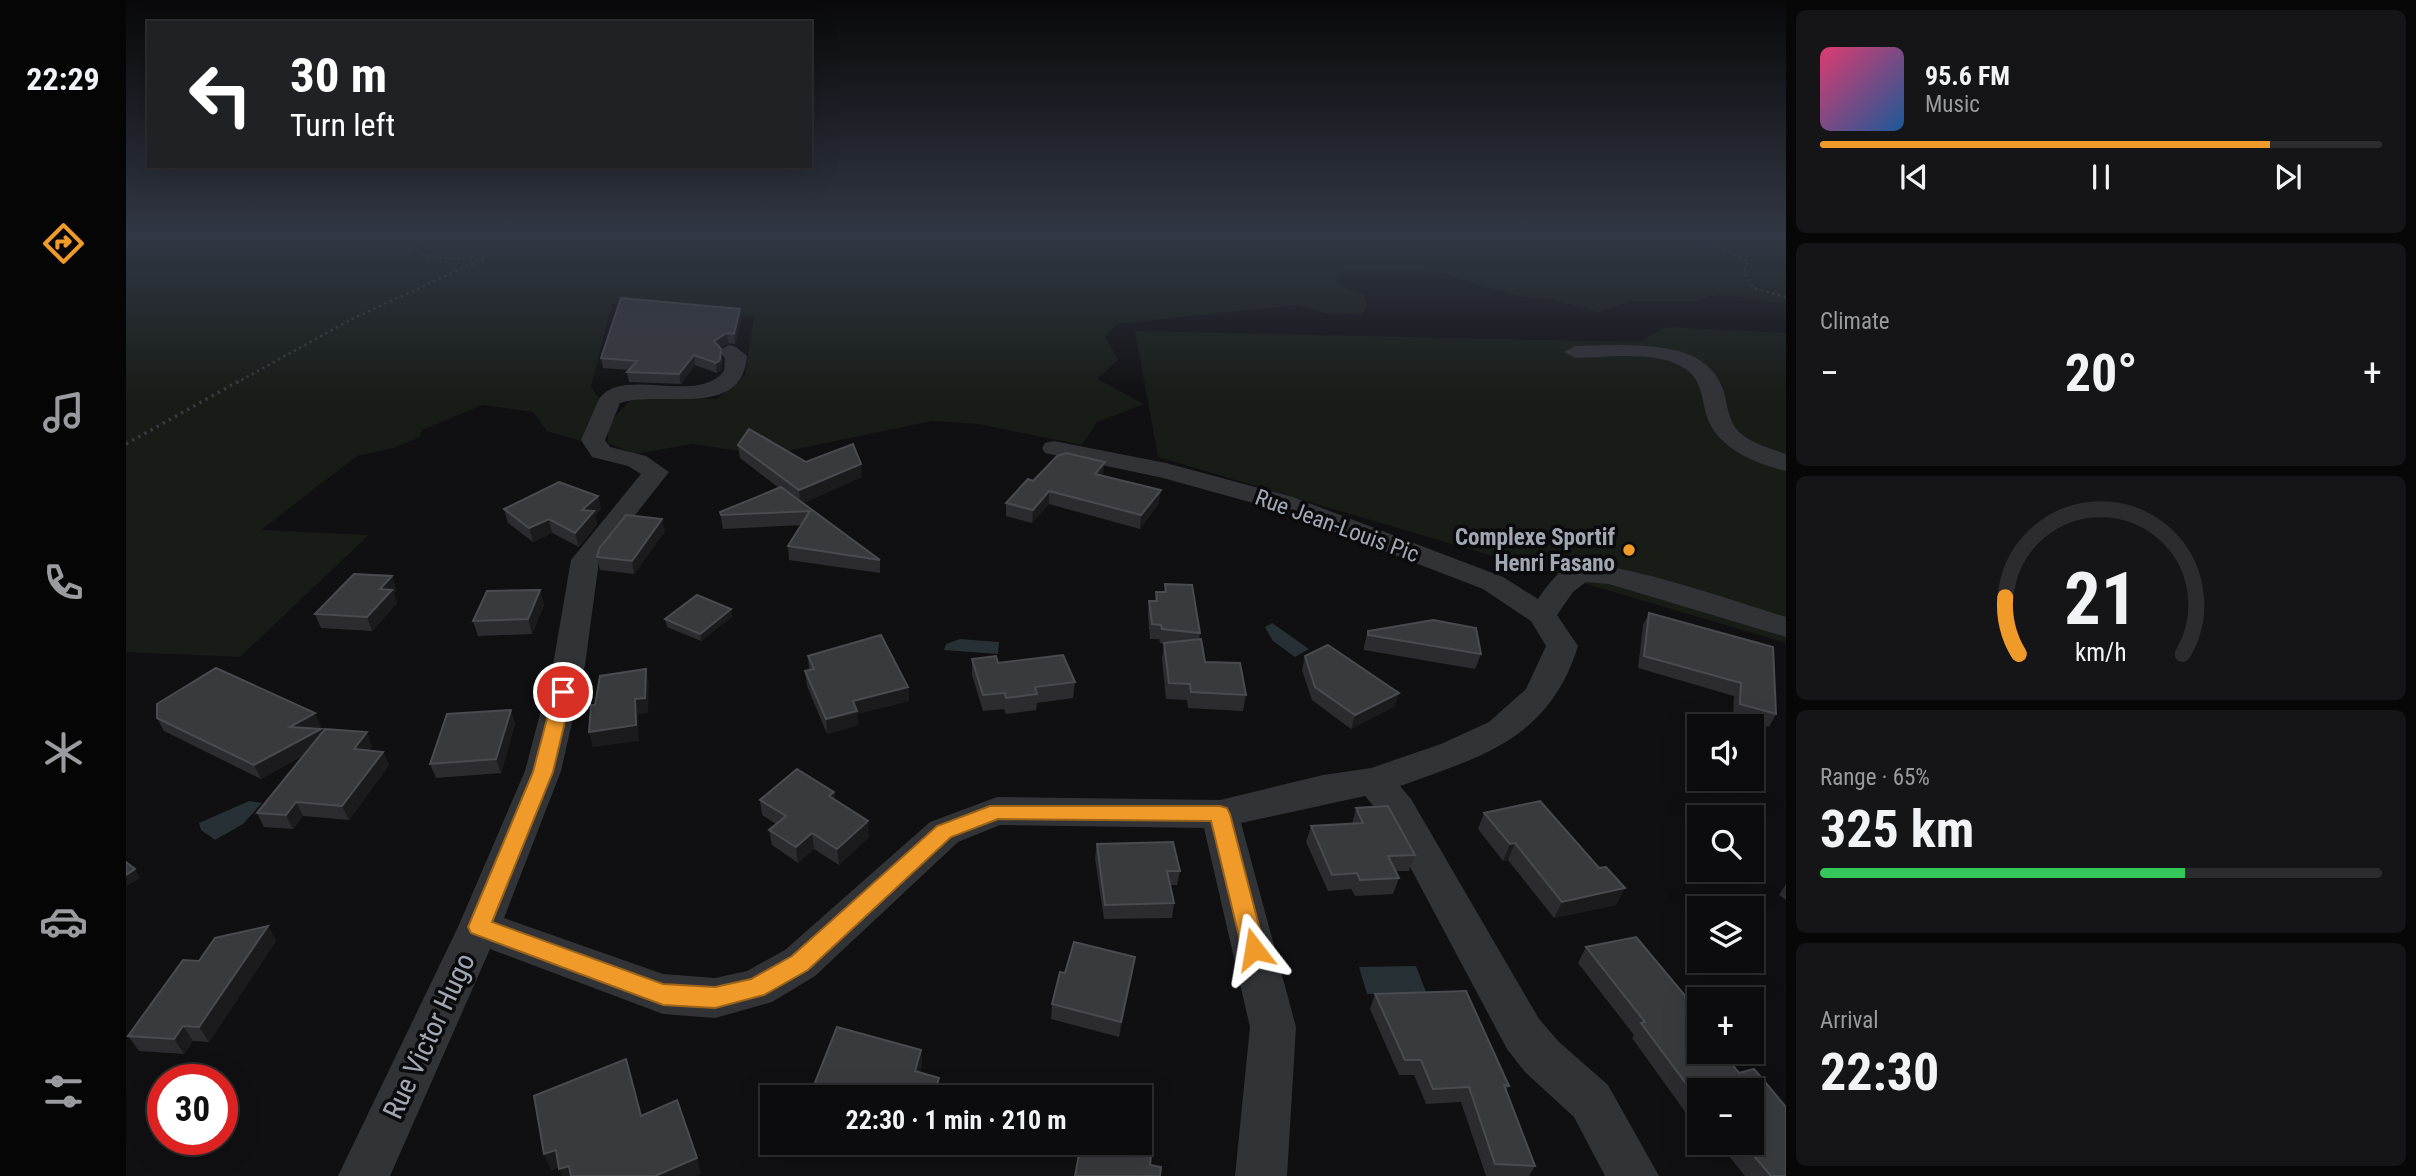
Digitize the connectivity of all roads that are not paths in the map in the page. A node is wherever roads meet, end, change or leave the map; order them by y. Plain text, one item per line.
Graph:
1 (729, 351) dead end
2 (1575, 352) dead end
3 (1054, 448) dead end
4 (1786, 463) edge
5 (1542, 615) junction
6 (1786, 627) edge
7 (1374, 782) junction
8 (1220, 814) junction
9 (479, 927) junction
10 (365, 1176) edge
11 (1261, 1176) edge
12 (1633, 1176) edge

1 - 9 street, Rue Victor Hugo
2 - 4 street
3 - 5 street, Rue Jean-Louis Pic
5 - 6 street
5 - 7 street, Rue Jean-Louis Pic
7 - 8 street, Rue Jean-Louis Pic
7 - 12 street
8 - 9 street, Rue Jean-Louis Pic
8 - 11 street
9 - 10 street, Rue Victor Hugo

